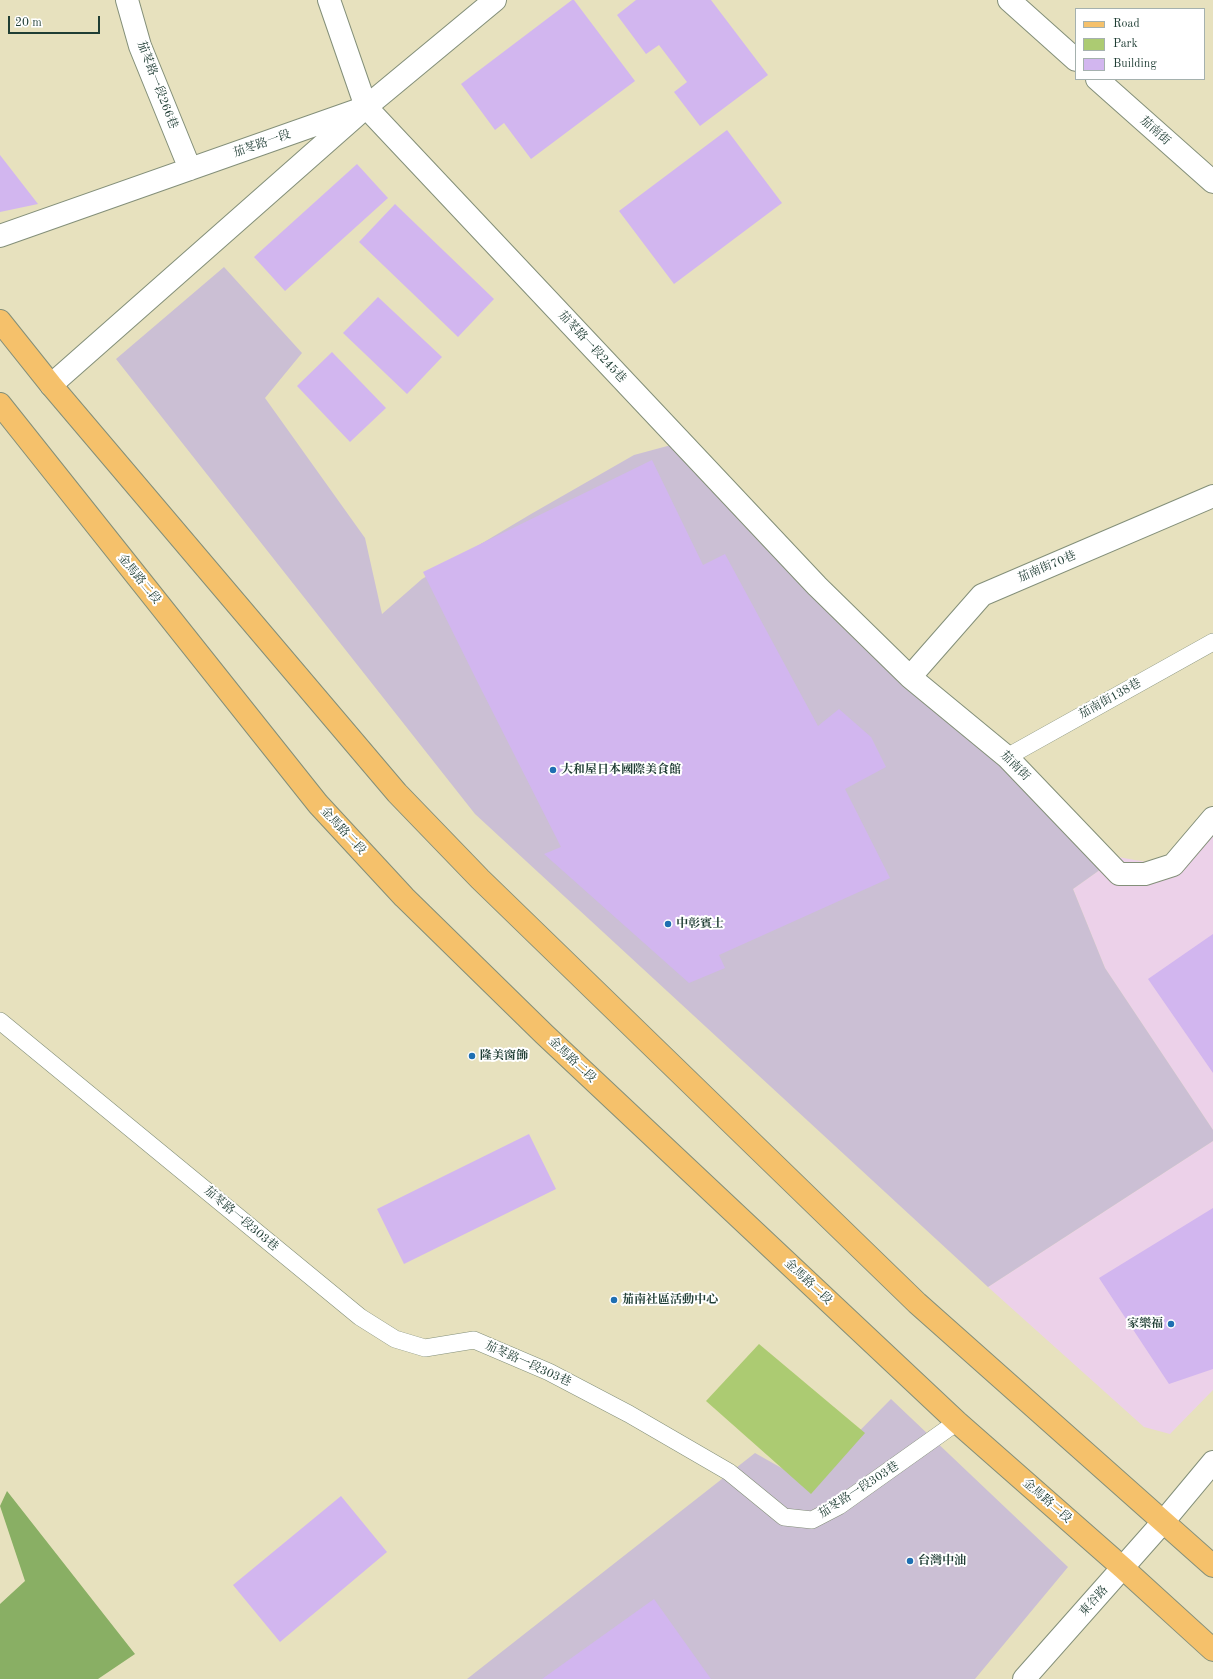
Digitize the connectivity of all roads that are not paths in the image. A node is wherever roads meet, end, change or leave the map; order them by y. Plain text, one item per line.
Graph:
1 (127, 0) edge
2 (329, 0) edge
3 (1009, 0) edge
4 (495, 1) edge
5 (1075, 59) edge
6 (1098, 80) edge
7 (366, 107) junction
8 (190, 169) junction
9 (1213, 182) edge
10 (0, 236) edge
11 (0, 320) edge
12 (51, 385) junction
13 (0, 404) edge
14 (1213, 496) edge
15 (817, 586) joint
16 (1213, 642) edge
17 (910, 677) junction
18 (1007, 757) junction
19 (1213, 818) edge
20 (0, 1021) edge
21 (957, 1422) junction
22 (1213, 1462) edge
23 (1163, 1522) junction
24 (1213, 1566) edge
25 (1123, 1568) junction
26 (1213, 1650) edge
27 (1024, 1679) edge

1 - 8 street, 茄苳路一段266巷
2 - 7 street
3 - 5 street
4 - 7 street, 茄苳路一段
6 - 9 street, 茄南街
7 - 8 street, 茄苳路一段
7 - 12 street
7 - 15 street, 茄苳路一段245巷
8 - 10 street, 茄苳路一段
11 - 12 main road
12 - 23 main road
13 - 21 main road, 金馬路二段
14 - 17 street, 茄南街70巷
15 - 17 street, 茄南街
16 - 18 lane, 茄南街138巷
17 - 18 street, 茄南街
18 - 19 street, 茄南街
20 - 21 lane, 茄苳路一段303巷
21 - 25 main road, 金馬路二段
22 - 23 street, 東谷路
23 - 24 main road
23 - 25 street, 東谷路
25 - 26 main road, 金馬路二段
25 - 27 street, 東谷路

